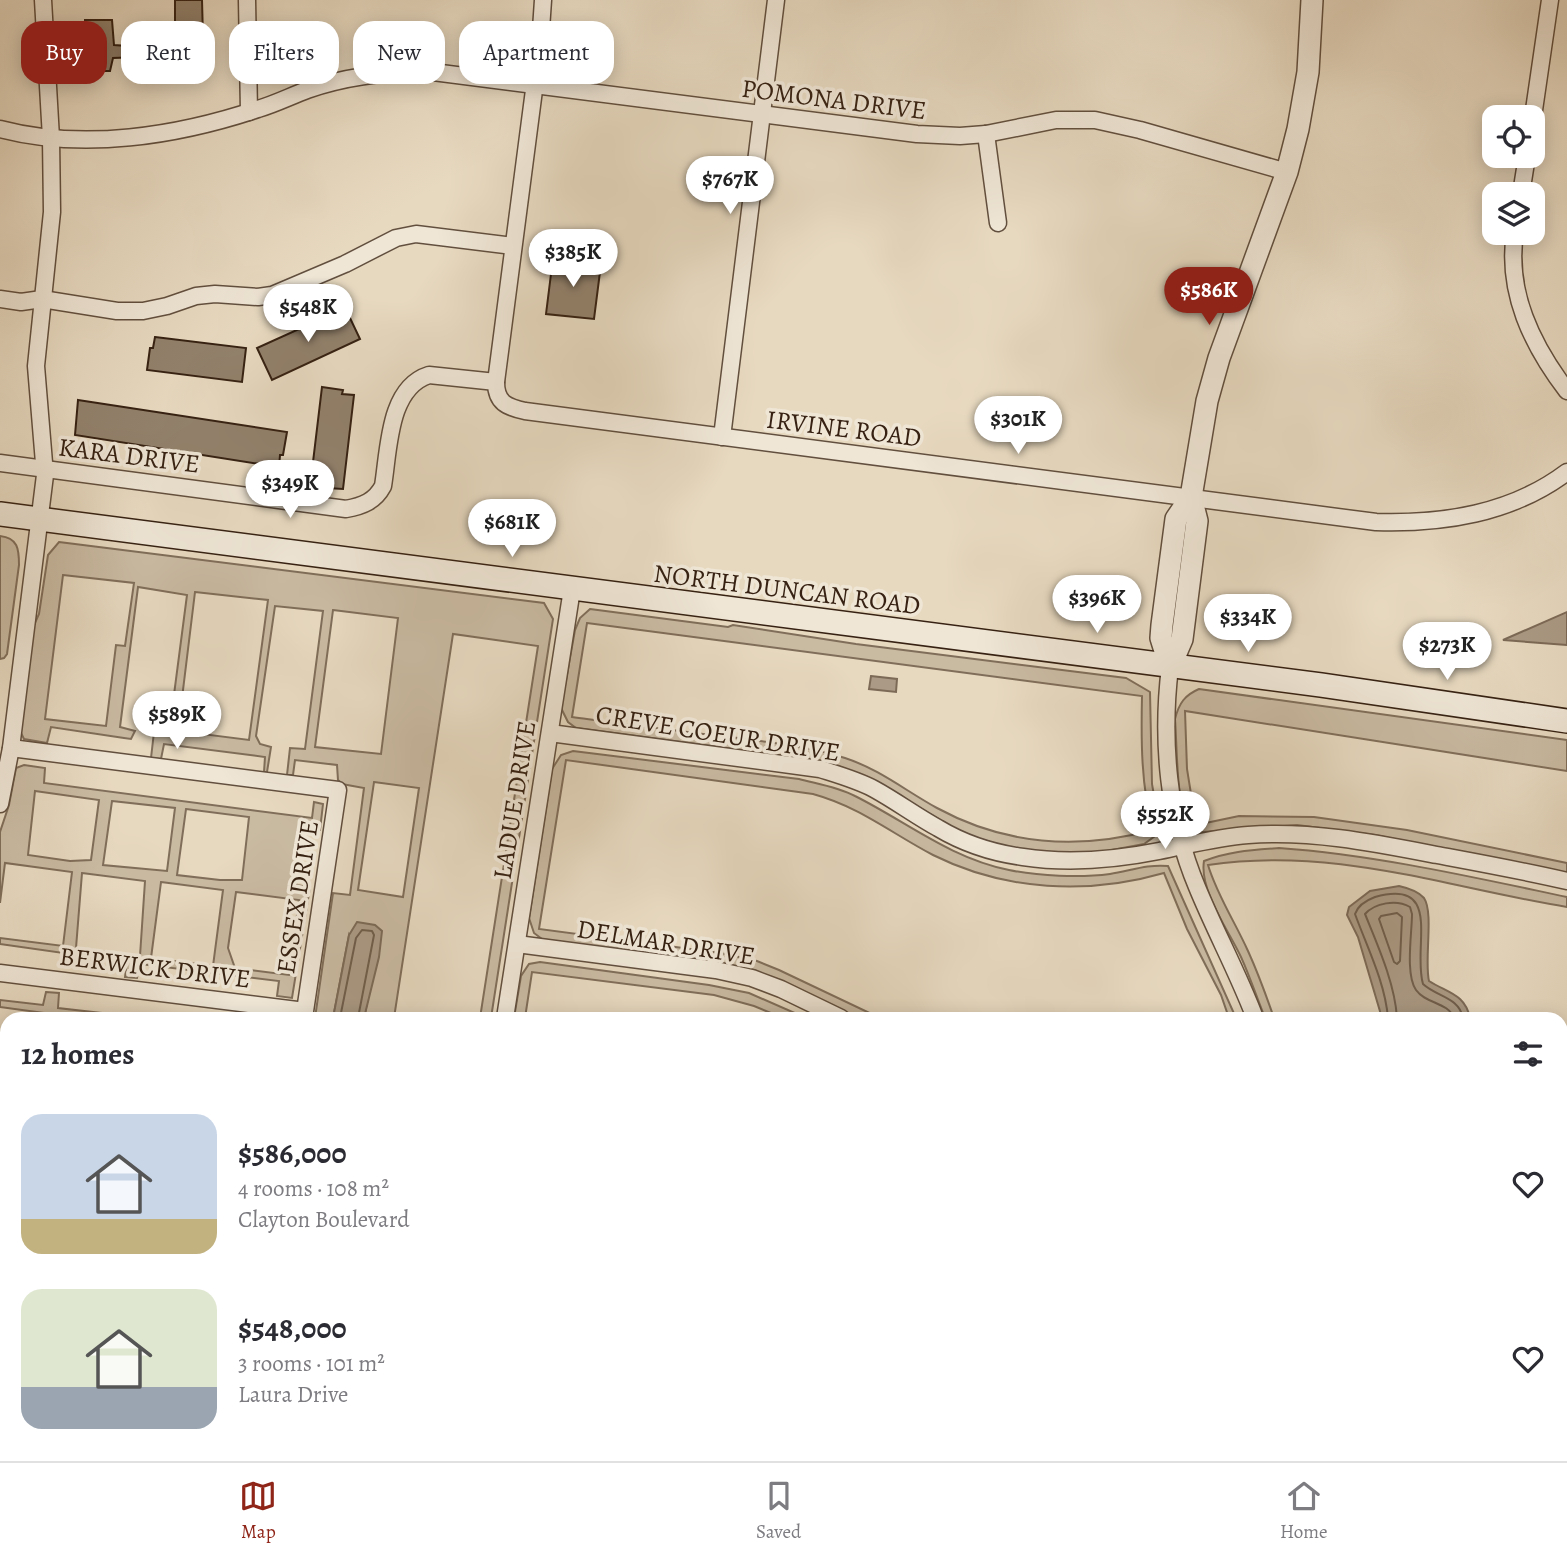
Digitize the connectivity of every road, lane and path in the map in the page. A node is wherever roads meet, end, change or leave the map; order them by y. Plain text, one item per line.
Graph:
1 (43, 0) edge
2 (247, 0) edge
3 (543, 0) edge
4 (776, 0) edge
5 (1312, 0) edge
6 (1550, 0) edge
7 (541, 21) edge
8 (459, 75) edge
9 (534, 84) joint
10 (1535, 105) edge
11 (249, 112) junction
12 (761, 116) junction
13 (0, 129) edge
14 (986, 134) junction
15 (51, 138) junction
16 (1287, 172) junction
17 (998, 223) dead end
18 (1515, 245) edge
19 (513, 246) junction
20 (0, 299) edge
21 (42, 299) junction
22 (496, 382) junction
23 (1567, 391) edge
24 (722, 437) junction
25 (0, 463) edge
26 (45, 469) junction
27 (1567, 472) edge
28 (1191, 497) junction
29 (0, 514) edge
30 (39, 519) junction
31 (572, 589) junction
32 (1170, 667) junction
33 (1567, 721) edge
34 (550, 733) junction
35 (11, 748) junction
36 (0, 804) edge
37 (1183, 846) junction
38 (1567, 881) edge
39 (517, 944) junction
40 (0, 973) edge
41 (304, 1010) joint
42 (506, 1012) edge
43 (829, 1012) edge
44 (1253, 1012) edge

1 - 15 street
2 - 11 street
3 - 7 street
4 - 12 street
5 - 16 street
6 - 10 street
8 - 11 street, POMONA DRIVE
9 - 12 street, POMONA DRIVE
9 - 19 street
11 - 15 street, POMONA DRIVE
12 - 14 street, POMONA DRIVE
12 - 24 street
13 - 15 street, POMONA DRIVE
14 - 16 street, POMONA DRIVE
14 - 17 street
15 - 21 street
16 - 28 street
18 - 23 street
19 - 21 street
19 - 22 street
20 - 21 street
21 - 26 street
22 - 24 street, IRVINE ROAD
22 - 26 street, KARA DRIVE
24 - 28 street, IRVINE ROAD
25 - 26 street, KARA DRIVE
26 - 30 street
27 - 28 street, IRVINE ROAD
28 - 32 street
29 - 30 main road, NORTH DUNCAN ROAD
30 - 31 main road, NORTH DUNCAN ROAD
30 - 35 street
31 - 32 main road, NORTH DUNCAN ROAD
31 - 34 street, LADUE DRIVE
32 - 33 main road, NORTH DUNCAN ROAD
32 - 37 street
34 - 37 street, CREVE COEUR DRIVE
34 - 39 street, LADUE DRIVE
35 - 36 street
35 - 41 street, ESSEX DRIVE
37 - 38 street, CREVE COEUR DRIVE
37 - 44 street
39 - 42 street, LADUE DRIVE
39 - 43 street, DELMAR DRIVE
40 - 41 street, BERWICK DRIVE

